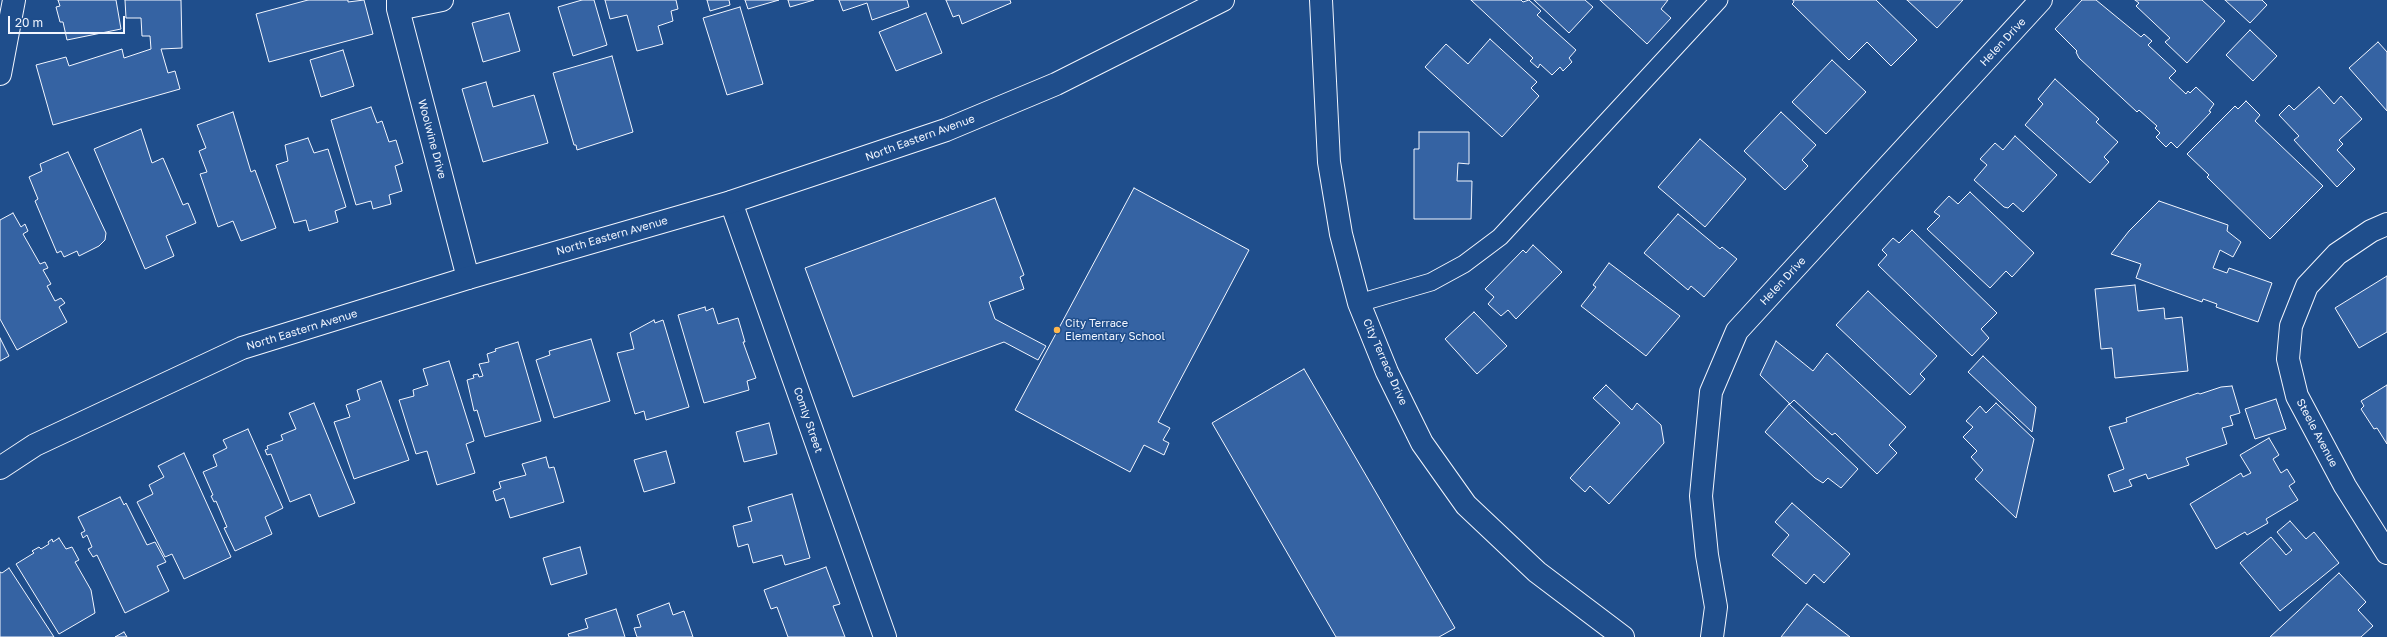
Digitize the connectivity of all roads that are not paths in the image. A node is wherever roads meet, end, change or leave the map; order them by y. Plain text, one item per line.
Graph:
1 (14, 0) edge
2 (442, 0) edge
3 (1223, 0) edge
4 (1321, 0) edge
5 (1719, 0) edge
6 (2042, 0) edge
7 (398, 5) edge
8 (0, 74) edge
9 (731, 202) junction
10 (2387, 224) edge
11 (468, 278) junction
12 (1359, 303) junction
13 (0, 468) edge
14 (2387, 553) edge
15 (884, 637) edge
16 (1623, 637) edge
17 (1712, 637) edge

1 - 8 street
2 - 7 street
3 - 9 street, North Eastern Avenue
4 - 12 street, City Terrace Drive
5 - 12 lane
6 - 17 street, Helen Drive
7 - 11 street, Woolwine Drive
9 - 11 street, North Eastern Avenue
9 - 15 street, Comly Street
10 - 14 street, Steele Avenue
11 - 13 street, North Eastern Avenue
12 - 16 street, City Terrace Drive

